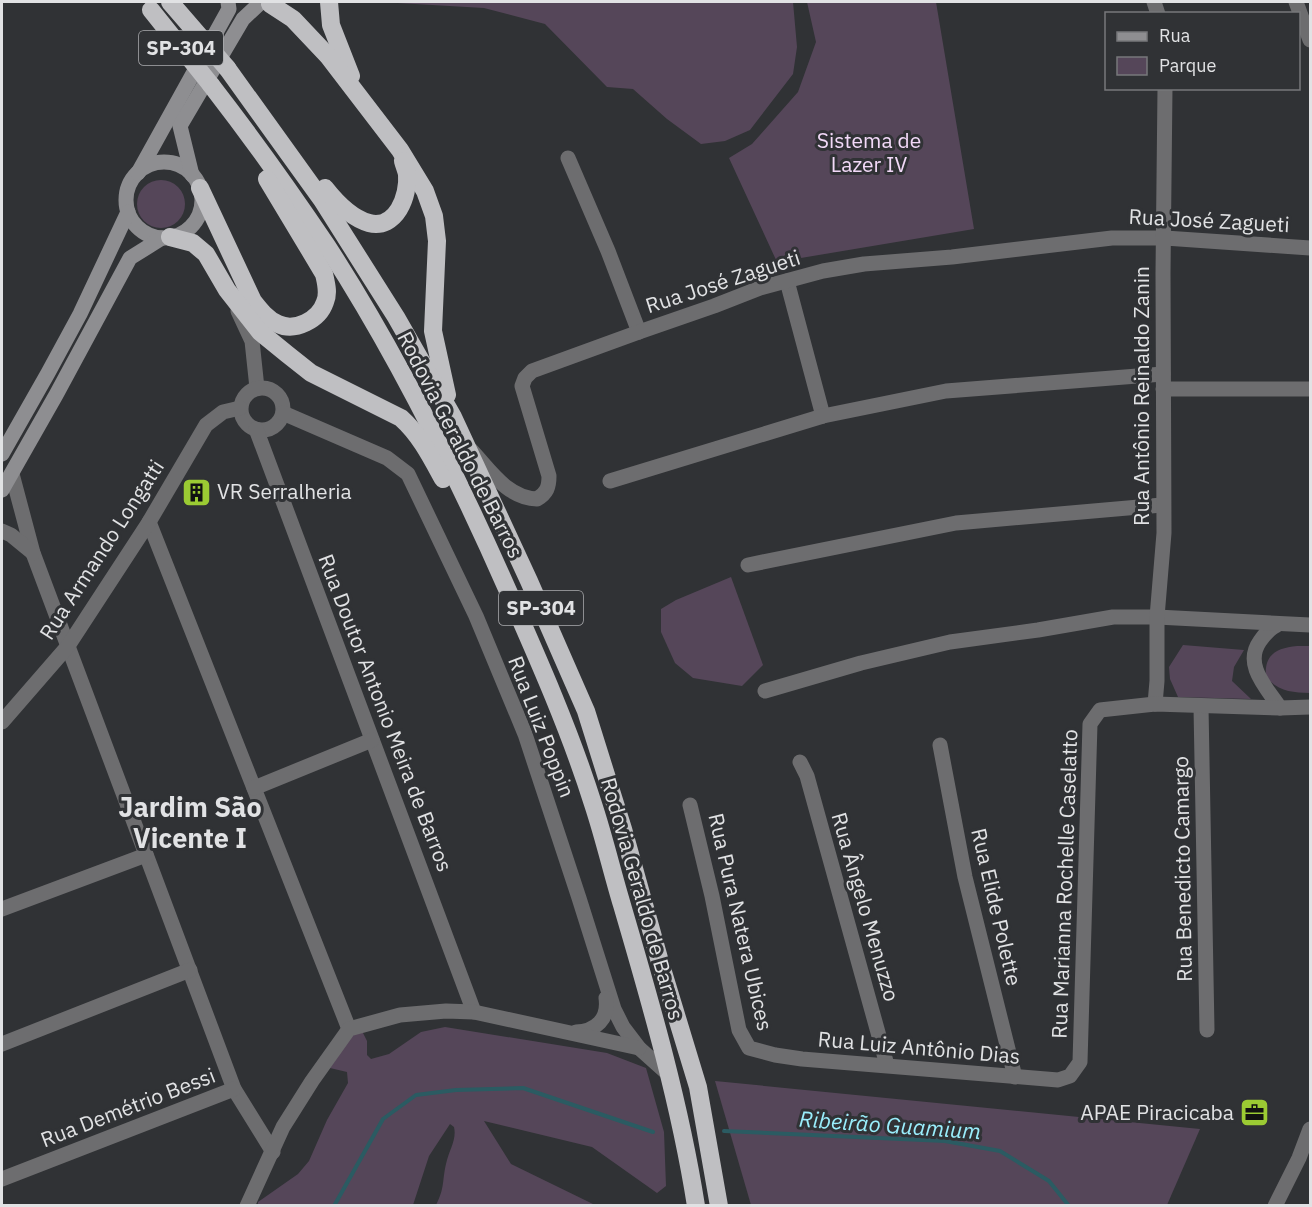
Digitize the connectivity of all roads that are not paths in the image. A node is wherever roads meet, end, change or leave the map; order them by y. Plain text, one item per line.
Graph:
1 (170, 2) edge
2 (228, 2) edge
3 (329, 2) edge
4 (265, 3) edge
5 (147, 6) edge
6 (1300, 12) edge
7 (1311, 40) edge
8 (212, 86) junction
9 (1165, 90) edge
10 (358, 94) junction
11 (255, 106) junction
12 (400, 150) junction
13 (568, 158) dead end
14 (137, 173) junction
15 (196, 181) junction
16 (128, 212) junction
17 (1165, 237) junction
18 (166, 238) junction
19 (1311, 248) edge
20 (787, 281) junction
21 (227, 290) junction
22 (639, 332) junction
23 (1163, 381) junction
24 (257, 388) junction
25 (1311, 388) edge
26 (240, 408) junction
27 (283, 413) junction
28 (824, 416) junction
29 (453, 417) junction
30 (256, 429) junction
31 (465, 443) junction
32 (2, 454) edge
33 (12, 474) junction
34 (610, 481) dead end
35 (2, 490) edge
36 (1162, 505) junction
37 (149, 522) junction
38 (2, 531) edge
39 (33, 553) junction
40 (748, 565) dead end
41 (516, 609) junction
42 (1157, 617) junction
43 (1277, 625) junction
44 (1311, 625) edge
45 (68, 646) junction
46 (765, 691) dead end
47 (1155, 704) junction
48 (1202, 706) junction
49 (1280, 708) junction
50 (1308, 709) edge
51 (2, 722) edge
52 (372, 740) junction
53 (940, 745) dead end
54 (800, 762) dead end
55 (254, 788) junction
56 (690, 805) dead end
57 (146, 855) junction
58 (2, 909) edge
59 (600, 966) junction
60 (189, 970) junction
61 (474, 1012) junction
62 (349, 1029) junction
63 (1208, 1030) dead end
64 (564, 1032) junction
65 (2, 1044) edge
66 (639, 1048) junction
67 (749, 1048) joint
68 (1080, 1062) joint
69 (887, 1065) junction
70 (668, 1074) junction
71 (1015, 1077) junction
72 (234, 1089) junction
73 (1311, 1129) edge
74 (273, 1152) junction
75 (2, 1179) edge
76 (247, 1206) edge
77 (696, 1206) edge
78 (719, 1206) edge
79 (1275, 1206) edge

1 - 11 highway, Rodovia Geraldo de Barros / SP-304, bridge
2 - 14 main road
3 - 10 highway
4 - 10 highway
4 - 15 main road
5 - 8 highway, Rodovia Geraldo de Barros / SP-304, bridge
6 - 7 street
8 - 15 highway
8 - 41 highway, Rodovia Geraldo de Barros / SP-304
9 - 17 street, Rua Antônio Reinaldo Zanin
10 - 12 highway
11 - 12 highway
11 - 29 highway, Rodovia Geraldo de Barros / SP-304
12 - 29 highway
13 - 22 street
14 - 15 main road
14 - 16 main road
15 - 18 main road
16 - 18 main road
16 - 32 main road
17 - 19 street, Rua José Zagueti
17 - 20 street, Rua José Zagueti
17 - 23 street, Rua Antônio Reinaldo Zanin
18 - 21 highway
18 - 33 main road
20 - 22 street, Rua José Zagueti
20 - 28 street
21 - 24 street
21 - 41 highway
22 - 31 street, Rua José Zagueti
23 - 25 street
23 - 28 street
23 - 36 street, Rua Antônio Reinaldo Zanin
24 - 26 street
24 - 27 street
26 - 30 street
26 - 37 street, Rua Armando Longatti
27 - 30 street
27 - 59 street, Rua Luiz Poppin
28 - 34 street
29 - 31 highway, Rodovia Geraldo de Barros / SP-304
30 - 52 street, Rua Doutor Antonio Meira de Barros
31 - 78 highway, Rodovia Geraldo de Barros / SP-304
33 - 35 main road
33 - 39 street
36 - 40 street
36 - 42 street, Rua Antônio Reinaldo Zanin
37 - 45 street, Rua Armando Longatti
37 - 55 street
38 - 39 street
39 - 45 street
41 - 70 highway, Rodovia Geraldo de Barros / SP-304
42 - 43 street
42 - 46 street
42 - 47 street, Rua Antônio Reinaldo Zanin
43 - 44 street
43 - 49 street
45 - 51 street, Rua Armando Longatti
45 - 57 street
47 - 48 street
47 - 68 street, Rua Marianna Rochelle Caselatto
48 - 49 street
48 - 63 street, Rua Benedicto Camargo
49 - 50 street
52 - 55 street
52 - 61 street, Rua Doutor Antonio Meira de Barros
53 - 71 street, Rua Elide Polette
54 - 69 street, Rua Ângelo Menuzzo
55 - 62 street
56 - 67 street, Rua Pura Natera Ubices
57 - 58 street
57 - 60 street
59 - 64 street, Rua Luiz Poppin
59 - 66 street, Rua Luiz Poppin
60 - 65 street
60 - 72 street
61 - 62 street
61 - 64 street
62 - 74 street
64 - 66 street
66 - 70 street, Rua Luiz Poppin
67 - 69 street, Rua Luiz Antônio Dias
68 - 71 street, Rua Luiz Antônio Dias
69 - 71 street, Rua Luiz Antônio Dias
70 - 77 highway, Rodovia Geraldo de Barros / SP-304
72 - 74 street, Rua Demétrio Bessi
72 - 75 street, Rua Demétrio Bessi
73 - 79 street
74 - 76 street

